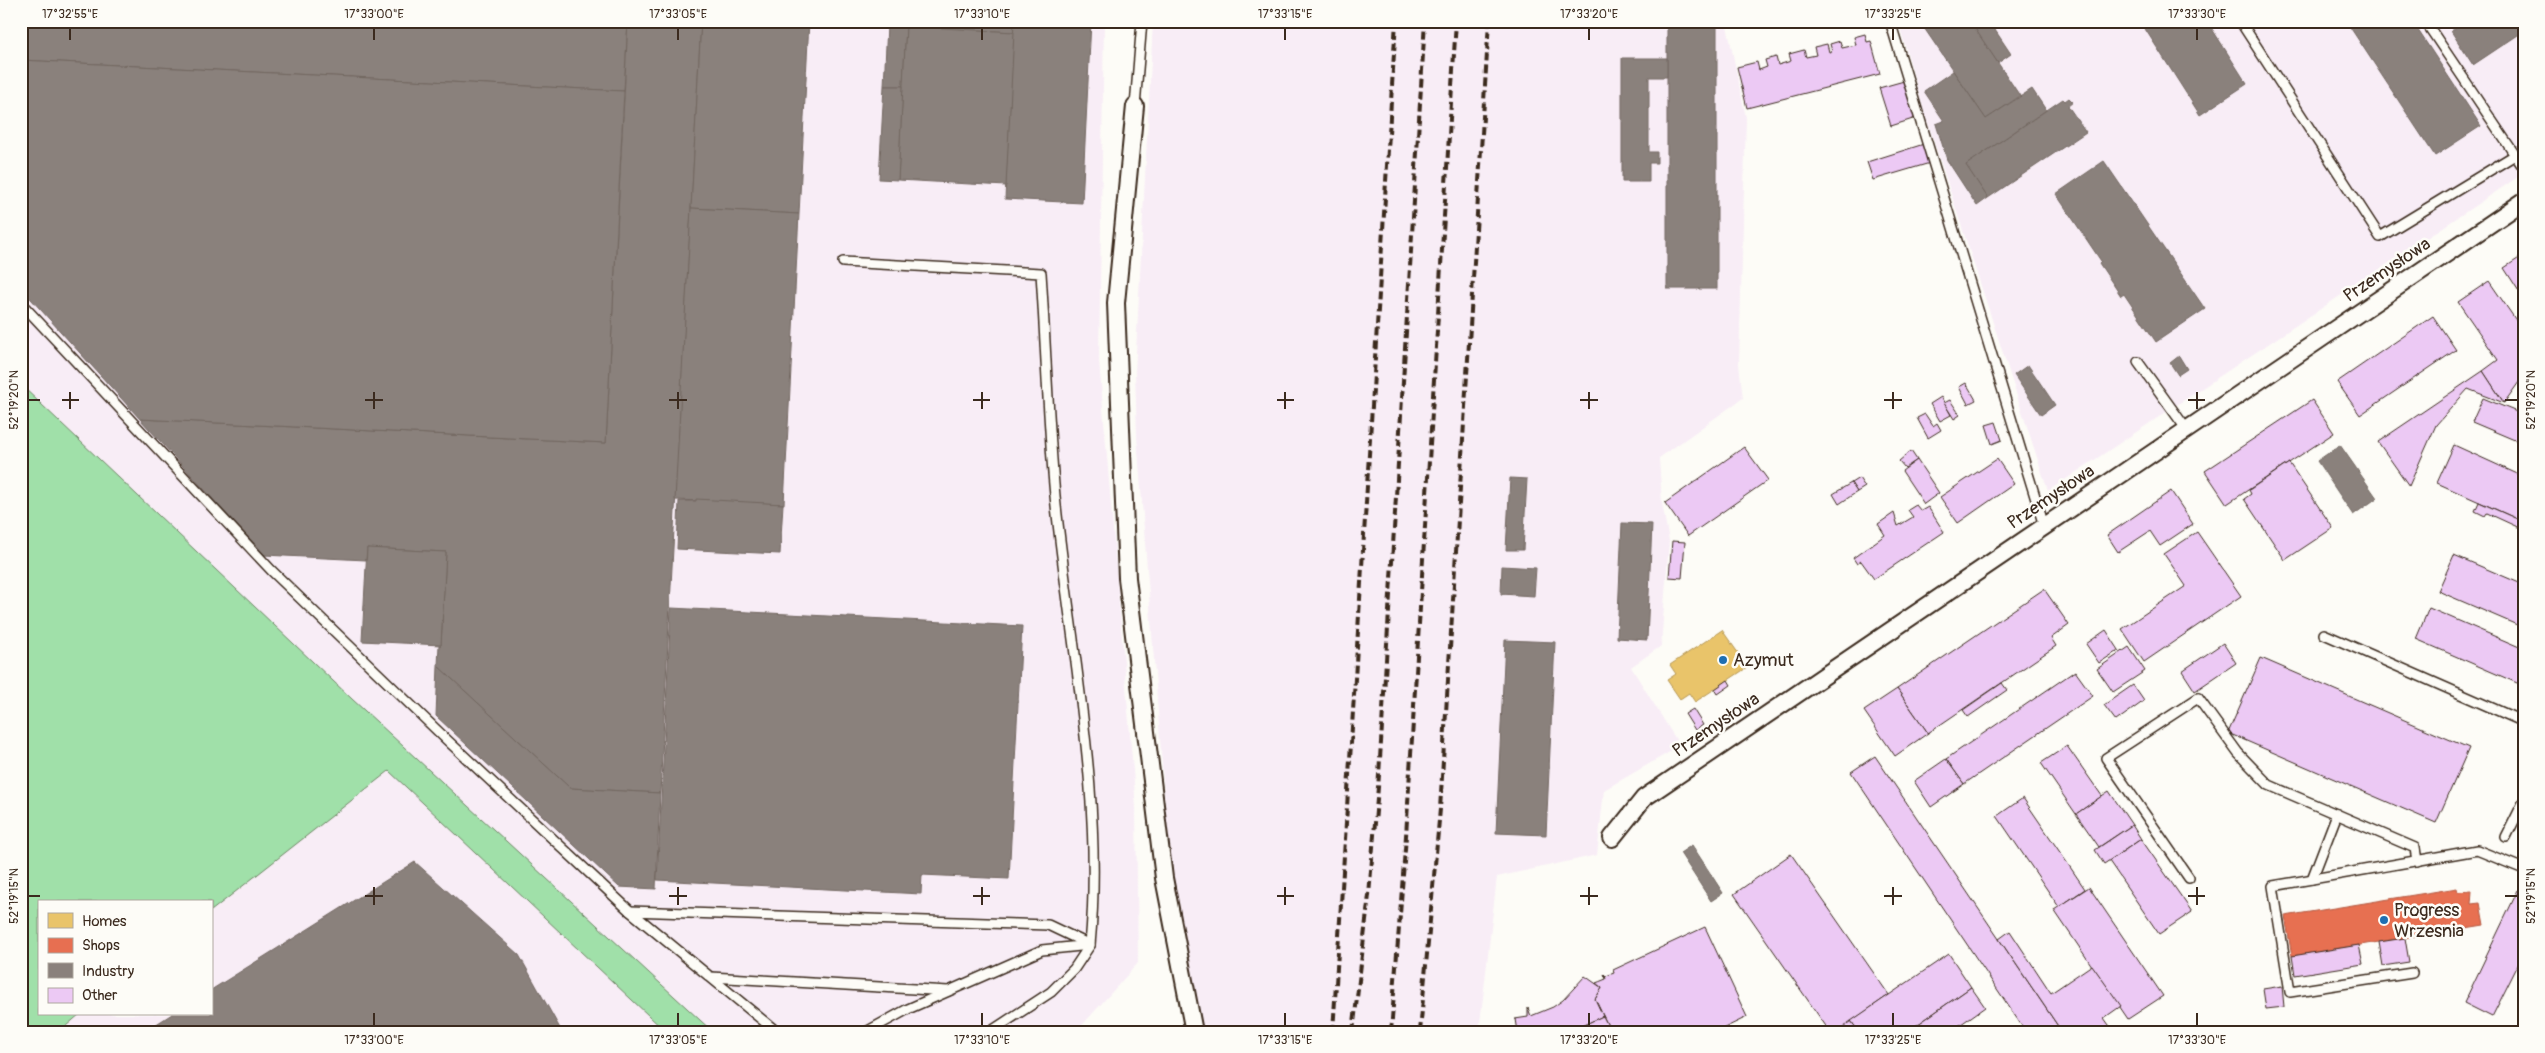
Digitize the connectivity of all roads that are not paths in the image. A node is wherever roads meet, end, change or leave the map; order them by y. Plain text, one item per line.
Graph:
1 (1142, 21) edge
2 (1890, 21) edge
3 (2240, 21) edge
4 (2425, 21) edge
5 (1135, 106) joint
6 (2515, 155) junction
7 (2524, 168) edge
8 (2524, 201) edge
9 (843, 262) dead end
10 (21, 303) edge
11 (2138, 362) dead end
12 (2187, 430) junction
13 (2044, 526) junction
14 (2324, 634) dead end
15 (2524, 722) edge
16 (2524, 801) edge
17 (2337, 814) junction
18 (2521, 814) edge
19 (2506, 837) dead end
20 (1612, 838) dead end
21 (2417, 861) junction
22 (2524, 869) edge
23 (2189, 878) dead end
24 (2312, 879) junction
25 (630, 911) junction
26 (1090, 945) junction
27 (2412, 973) dead end
28 (711, 977) junction
29 (950, 992) junction
30 (777, 1032) edge
31 (866, 1032) edge
32 (990, 1032) edge
33 (1194, 1032) edge

1 - 5 lane
2 - 13 lane
3 - 6 lane
4 - 6 lane
5 - 33 street
6 - 7 lane
8 - 12 street, Przemysłowa
9 - 26 lane
10 - 25 lane
11 - 12 lane
12 - 13 street, Przemysłowa
13 - 20 street, Przemysłowa
14 - 15 lane
16 - 18 lane
17 - 21 lane
17 - 23 lane
17 - 24 lane
18 - 19 lane
21 - 22 lane
21 - 24 lane
24 - 27 lane
25 - 26 lane
25 - 28 lane
26 - 29 lane
26 - 32 lane
28 - 29 lane
28 - 30 lane
29 - 31 lane

